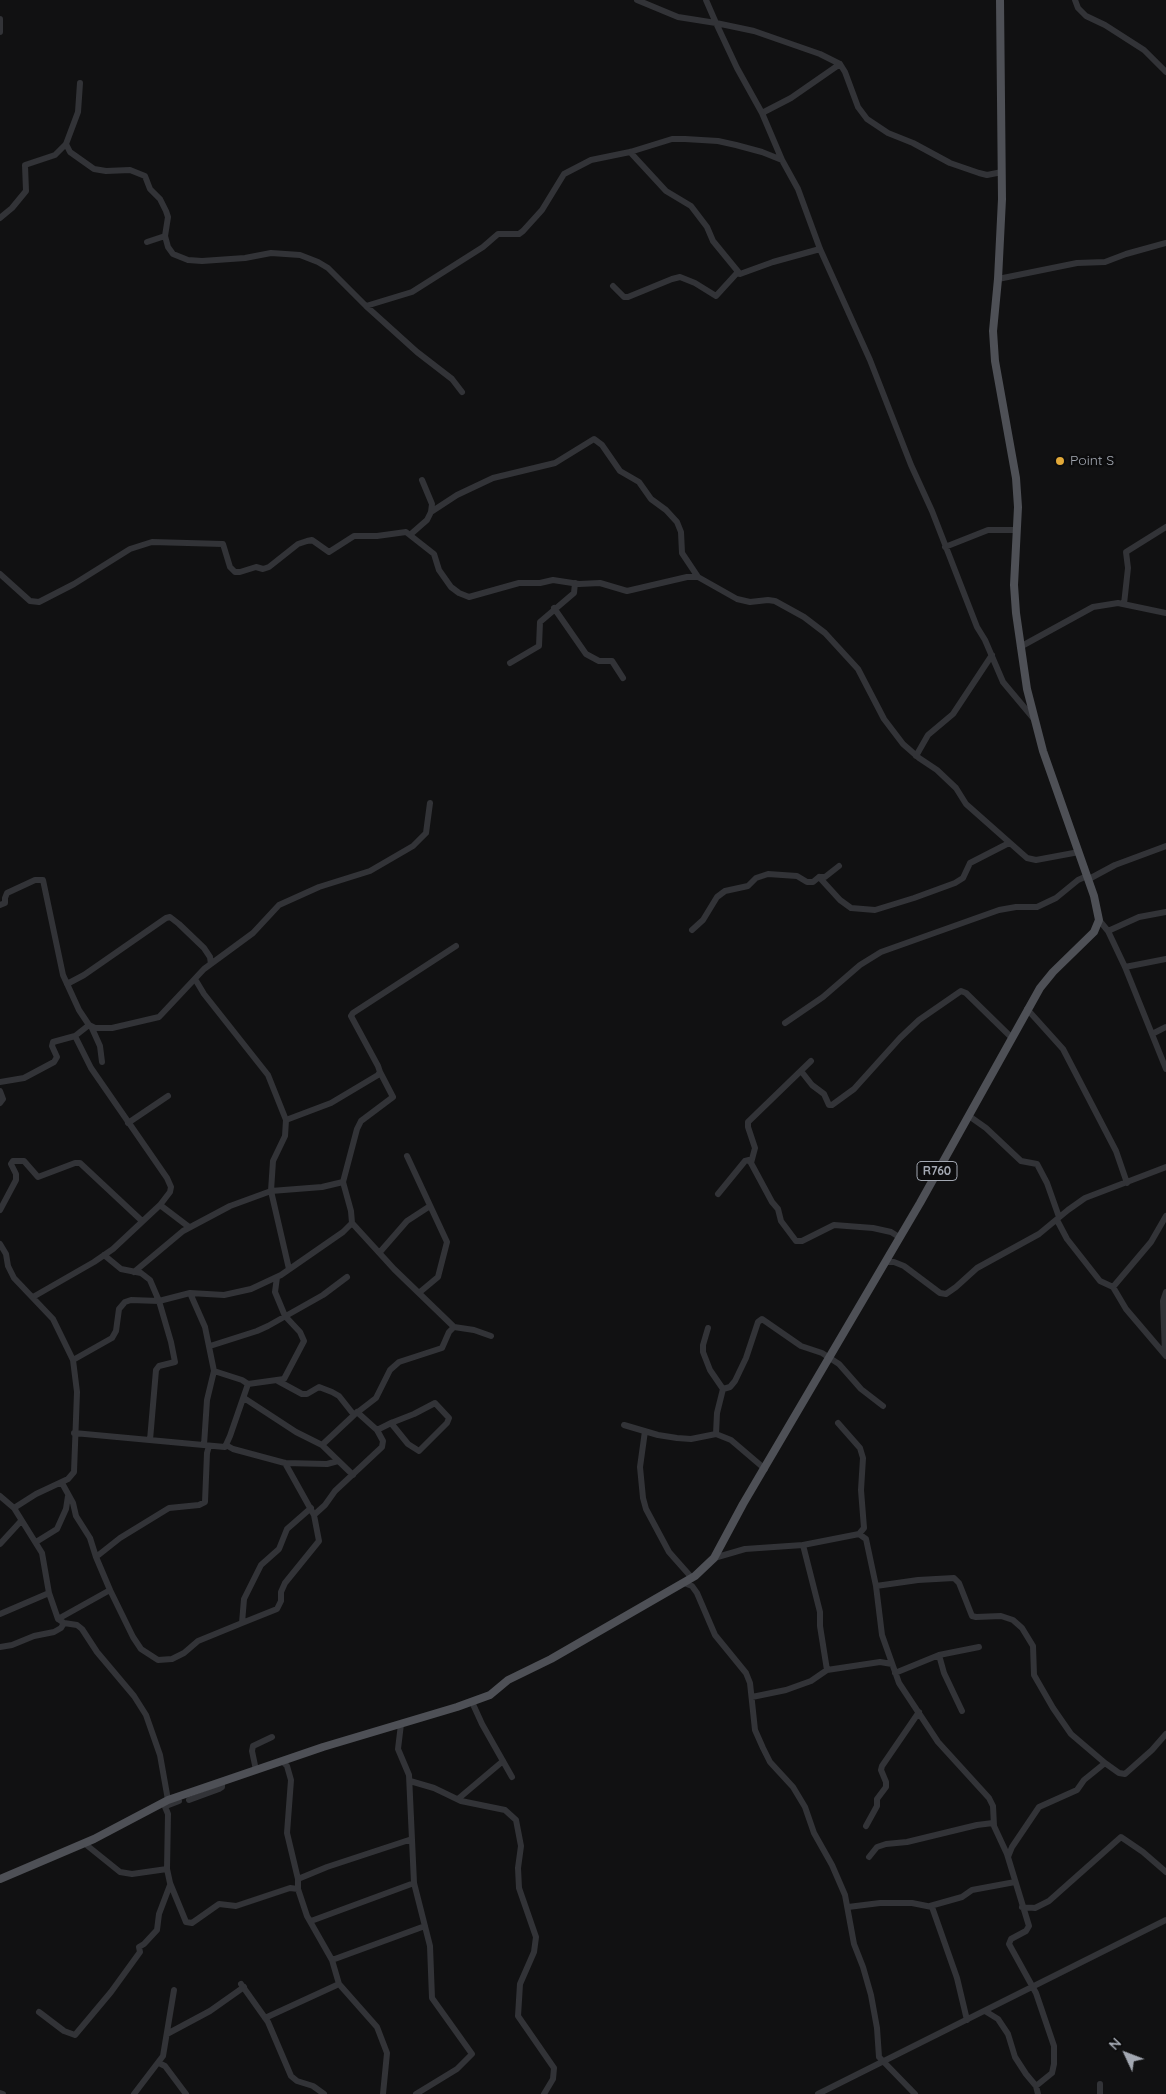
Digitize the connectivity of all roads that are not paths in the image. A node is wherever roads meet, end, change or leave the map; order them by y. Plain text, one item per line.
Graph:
1 (638, 0) edge
2 (706, 0) edge
3 (1000, 0) edge
4 (1075, 0) edge
5 (0, 20) edge
6 (716, 23) junction
7 (0, 32) edge
8 (840, 64) junction
9 (1166, 72) edge
10 (80, 84) dead end
11 (762, 113) junction
12 (66, 144) junction
13 (630, 152) junction
14 (782, 160) junction
15 (1002, 172) junction
16 (0, 218) edge
17 (165, 236) junction
18 (147, 242) dead end
19 (1166, 243) edge
20 (820, 249) junction
21 (737, 273) junction
22 (998, 279) junction
23 (614, 286) dead end
24 (366, 306) junction
25 (462, 392) dead end
26 (422, 480) dead end
27 (431, 512) junction
28 (1166, 528) edge
29 (1017, 530) junction
30 (411, 534) junction
31 (945, 547) junction
32 (0, 574) edge
33 (698, 578) junction
34 (575, 583) junction
35 (1124, 604) junction
36 (554, 608) junction
37 (1166, 612) edge
38 (1020, 647) junction
39 (992, 655) junction
40 (510, 663) dead end
41 (623, 678) dead end
42 (1034, 720) junction
43 (916, 756) junction
44 (430, 803) dead end
45 (1009, 843) junction
46 (1166, 846) edge
47 (1079, 852) junction
48 (839, 866) dead end
49 (819, 877) junction
50 (1088, 878) junction
51 (0, 905) edge
52 (1166, 912) edge
53 (1099, 920) junction
54 (692, 930) dead end
55 (1108, 931) junction
56 (456, 946) dead end
57 (1166, 960) edge
58 (211, 964) junction
59 (1125, 967) junction
60 (195, 978) junction
61 (67, 984) junction
62 (1027, 1009) junction
63 (785, 1023) dead end
64 (90, 1026) junction
65 (1166, 1027) edge
66 (1152, 1034) junction
67 (75, 1036) junction
68 (1012, 1037) junction
69 (811, 1061) dead end
70 (102, 1062) dead end
71 (1166, 1069) edge
72 (802, 1071) junction
73 (380, 1072) junction
74 (0, 1082) edge
75 (0, 1091) edge
76 (168, 1096) dead end
77 (0, 1103) edge
78 (969, 1116) junction
79 (286, 1120) junction
80 (128, 1123) junction
81 (407, 1156) dead end
82 (751, 1163) junction
83 (1166, 1167) edge
84 (343, 1182) junction
85 (1127, 1183) junction
86 (271, 1191) junction
87 (718, 1194) dead end
88 (160, 1205) junction
89 (430, 1206) junction
90 (0, 1210) edge
91 (1166, 1216) edge
92 (1058, 1219) junction
93 (142, 1221) junction
94 (352, 1223) junction
95 (188, 1227) junction
96 (899, 1237) junction
97 (0, 1244) edge
98 (380, 1252) junction
99 (104, 1255) junction
100 (885, 1262) junction
101 (289, 1269) junction
102 (134, 1272) junction
103 (277, 1277) junction
104 (347, 1277) dead end
105 (1112, 1286) junction
106 (420, 1292) junction
107 (1166, 1292) edge
108 (190, 1293) junction
109 (33, 1297) junction
110 (159, 1301) junction
111 (285, 1316) junction
112 (454, 1327) junction
113 (708, 1328) dead end
114 (491, 1336) dead end
115 (210, 1346) junction
116 (1166, 1355) edge
117 (828, 1358) junction
118 (73, 1360) junction
119 (214, 1372) junction
120 (277, 1380) junction
121 (248, 1384) junction
122 (723, 1390) junction
123 (244, 1398) junction
124 (883, 1406) dead end
125 (356, 1414) junction
126 (390, 1423) junction
127 (838, 1423) dead end
128 (624, 1425) dead end
129 (377, 1430) junction
130 (645, 1431) junction
131 (74, 1433) junction
132 (716, 1434) junction
133 (150, 1440) junction
134 (226, 1445) junction
135 (207, 1446) junction
136 (322, 1446) junction
137 (338, 1461) junction
138 (285, 1463) junction
139 (764, 1469) junction
140 (352, 1475) junction
141 (62, 1483) junction
142 (68, 1495) junction
143 (0, 1496) edge
144 (14, 1508) junction
145 (312, 1511) junction
146 (21, 1521) junction
147 (859, 1534) junction
148 (36, 1542) junction
149 (0, 1544) edge
150 (802, 1545) junction
151 (96, 1557) junction
152 (714, 1558) junction
153 (692, 1578) junction
154 (684, 1583) junction
155 (876, 1586) junction
156 (110, 1590) junction
157 (50, 1593) junction
158 (0, 1614) edge
159 (61, 1621) junction
160 (242, 1624) junction
161 (0, 1646) edge
162 (979, 1647) dead end
163 (939, 1655) junction
164 (892, 1664) junction
165 (827, 1670) junction
166 (895, 1673) junction
167 (752, 1697) junction
168 (472, 1702) junction
169 (962, 1711) dead end
170 (920, 1712) junction
171 (401, 1724) junction
172 (1166, 1734) edge
173 (272, 1737) dead end
174 (503, 1761) junction
175 (278, 1762) junction
176 (1105, 1763) junction
177 (256, 1770) junction
178 (512, 1777) dead end
179 (410, 1781) junction
180 (222, 1782) junction
181 (458, 1799) junction
182 (189, 1800) dead end
183 (179, 1801) dead end
184 (166, 1803) junction
185 (993, 1823) junction
186 (866, 1826) dead end
187 (412, 1839) junction
188 (84, 1844) junction
189 (869, 1857) dead end
190 (1008, 1858) junction
191 (167, 1869) junction
192 (1166, 1872) edge
193 (0, 1879) edge
194 (298, 1879) junction
195 (1015, 1882) junction
196 (414, 1883) junction
197 (170, 1885) junction
198 (298, 1889) junction
199 (848, 1906) junction
200 (930, 1906) junction
201 (1022, 1907) junction
202 (1166, 1920) edge
203 (311, 1921) junction
204 (425, 1926) junction
205 (332, 1960) junction
206 (339, 1984) junction
207 (1032, 1988) junction
208 (174, 1990) dead end
209 (985, 2011) junction
210 (39, 2012) dead end
211 (265, 2018) junction
212 (967, 2020) junction
213 (167, 2034) junction
214 (882, 2062) junction
215 (159, 2063) junction
216 (1100, 2084) dead end
217 (1036, 2086) junction
218 (134, 2094) edge
219 (186, 2094) edge
220 (324, 2094) edge
221 (383, 2094) edge
222 (416, 2094) edge
223 (544, 2094) edge
224 (818, 2094) edge
225 (915, 2094) edge
226 (1038, 2094) edge
227 (1100, 2094) edge

1 - 6 street
2 - 6 street
3 - 15 main road
4 - 9 street
5 - 7 street
6 - 8 street
6 - 11 street
8 - 11 street
8 - 15 street
10 - 12 street
11 - 14 street
12 - 16 street
12 - 17 street
13 - 14 street
13 - 21 street
13 - 24 street
14 - 20 street
15 - 22 main road
17 - 18 street
17 - 24 street
19 - 22 street
20 - 21 street
20 - 31 street
21 - 23 street
22 - 29 main road
24 - 25 street
26 - 27 street
27 - 30 street
27 - 33 street
28 - 35 street
29 - 31 street
29 - 38 main road
30 - 32 street
30 - 34 street
31 - 39 street
33 - 34 street
33 - 43 street
34 - 36 street
35 - 37 street
35 - 38 street
36 - 40 street
36 - 41 street
38 - 42 main road
39 - 42 street
39 - 43 street
42 - 47 main road
43 - 45 street
44 - 58 street
45 - 47 street
45 - 49 street
46 - 50 street
47 - 50 main road
48 - 49 street
49 - 54 street
50 - 53 main road
50 - 63 street
51 - 61 street
52 - 55 street
53 - 55 street
53 - 62 main road, R760
55 - 59 street
56 - 73 street
57 - 59 street
58 - 60 street
58 - 61 street
59 - 66 street
60 - 64 street
60 - 79 street
61 - 64 street
62 - 68 main road, R760
62 - 85 street
64 - 67 street
64 - 70 street
65 - 66 street
66 - 71 street
67 - 74 street
67 - 80 street
68 - 72 street
68 - 78 main road, R760
69 - 72 street
72 - 82 street
73 - 79 street
73 - 84 street
75 - 77 street
76 - 80 street
78 - 92 street
78 - 96 main road, R760
79 - 86 street
80 - 88 street
81 - 89 street
82 - 87 street
82 - 96 street
83 - 85 street
84 - 86 street
84 - 94 street
85 - 92 street
86 - 95 street
86 - 101 street
88 - 93 street
88 - 95 street
89 - 98 street
89 - 106 street
90 - 93 street
91 - 105 street
92 - 100 street
92 - 105 street
93 - 99 street
94 - 98 street
94 - 101 street
95 - 102 street
96 - 100 main road, R760
97 - 109 street
98 - 106 street
99 - 102 street
99 - 109 street
100 - 117 main road, R760
101 - 103 street
102 - 110 street
103 - 108 street
103 - 111 street
104 - 111 street
105 - 116 street
106 - 112 street
107 - 116 street
108 - 110 street
108 - 115 street
109 - 118 street
110 - 118 street
110 - 133 street
111 - 115 street
111 - 120 street
112 - 114 street
112 - 125 street
113 - 122 street
115 - 119 street
117 - 122 street
117 - 124 street
117 - 139 main road, R760
118 - 131 street
119 - 121 street
119 - 135 street
120 - 121 street
120 - 125 street
121 - 123 street
122 - 132 street
123 - 134 street
123 - 136 street
125 - 129 street
125 - 136 street
126 - 126 street
126 - 129 street
127 - 147 street
128 - 130 street
129 - 140 street
130 - 132 street
130 - 153 street
131 - 133 street
131 - 141 street
132 - 139 street
133 - 135 street
134 - 135 street
134 - 138 street
135 - 151 street
136 - 137 street
137 - 138 street
137 - 140 street
138 - 145 street
139 - 152 main road, R760
140 - 145 street
141 - 142 street
141 - 144 street
142 - 148 street
142 - 151 street
143 - 144 street
144 - 146 street
145 - 160 street
145 - 160 street
146 - 148 street
146 - 149 street
147 - 150 street
147 - 155 street
148 - 157 street
150 - 152 street
150 - 165 street
151 - 156 street
152 - 153 main road, R760
153 - 154 main road, R760
154 - 167 street
154 - 168 main road, R760
155 - 164 street
155 - 176 street
156 - 159 street
156 - 160 street
157 - 158 street
157 - 159 street
159 - 161 street
159 - 184 street
162 - 163 street
163 - 166 street
163 - 169 street
164 - 165 street
164 - 166 street
165 - 167 street
166 - 170 street
167 - 199 street
168 - 171 main road, R760
168 - 174 street
170 - 185 street
170 - 186 street
171 - 175 main road, R760
171 - 179 street
172 - 176 street
173 - 177 street
174 - 178 street
174 - 181 street
175 - 177 main road, R760
175 - 194 street
176 - 190 street
177 - 180 main road, R760
179 - 181 street
179 - 187 street
180 - 182 street
180 - 184 main road, R760
181 - 223 street
183 - 184 street
184 - 188 main road, R760
184 - 191 street
185 - 189 street
185 - 190 street
187 - 194 street
187 - 196 street
188 - 191 street
188 - 193 main road, R760
190 - 195 street
191 - 197 street
192 - 201 street
194 - 198 street
195 - 200 street
195 - 201 street
196 - 203 street
196 - 204 street
197 - 198 street
197 - 210 street
198 - 203 street
199 - 200 street
199 - 214 street
200 - 212 street
201 - 207 street
202 - 207 street
203 - 205 street
204 - 205 street
204 - 222 street
205 - 206 street
206 - 211 street
206 - 221 street
207 - 209 street
207 - 217 street
208 - 213 street
209 - 212 street
209 - 217 street
211 - 213 street
211 - 220 street
212 - 214 street
213 - 215 street
214 - 224 street
214 - 225 street
215 - 218 street
215 - 219 street
216 - 227 street
217 - 226 street

